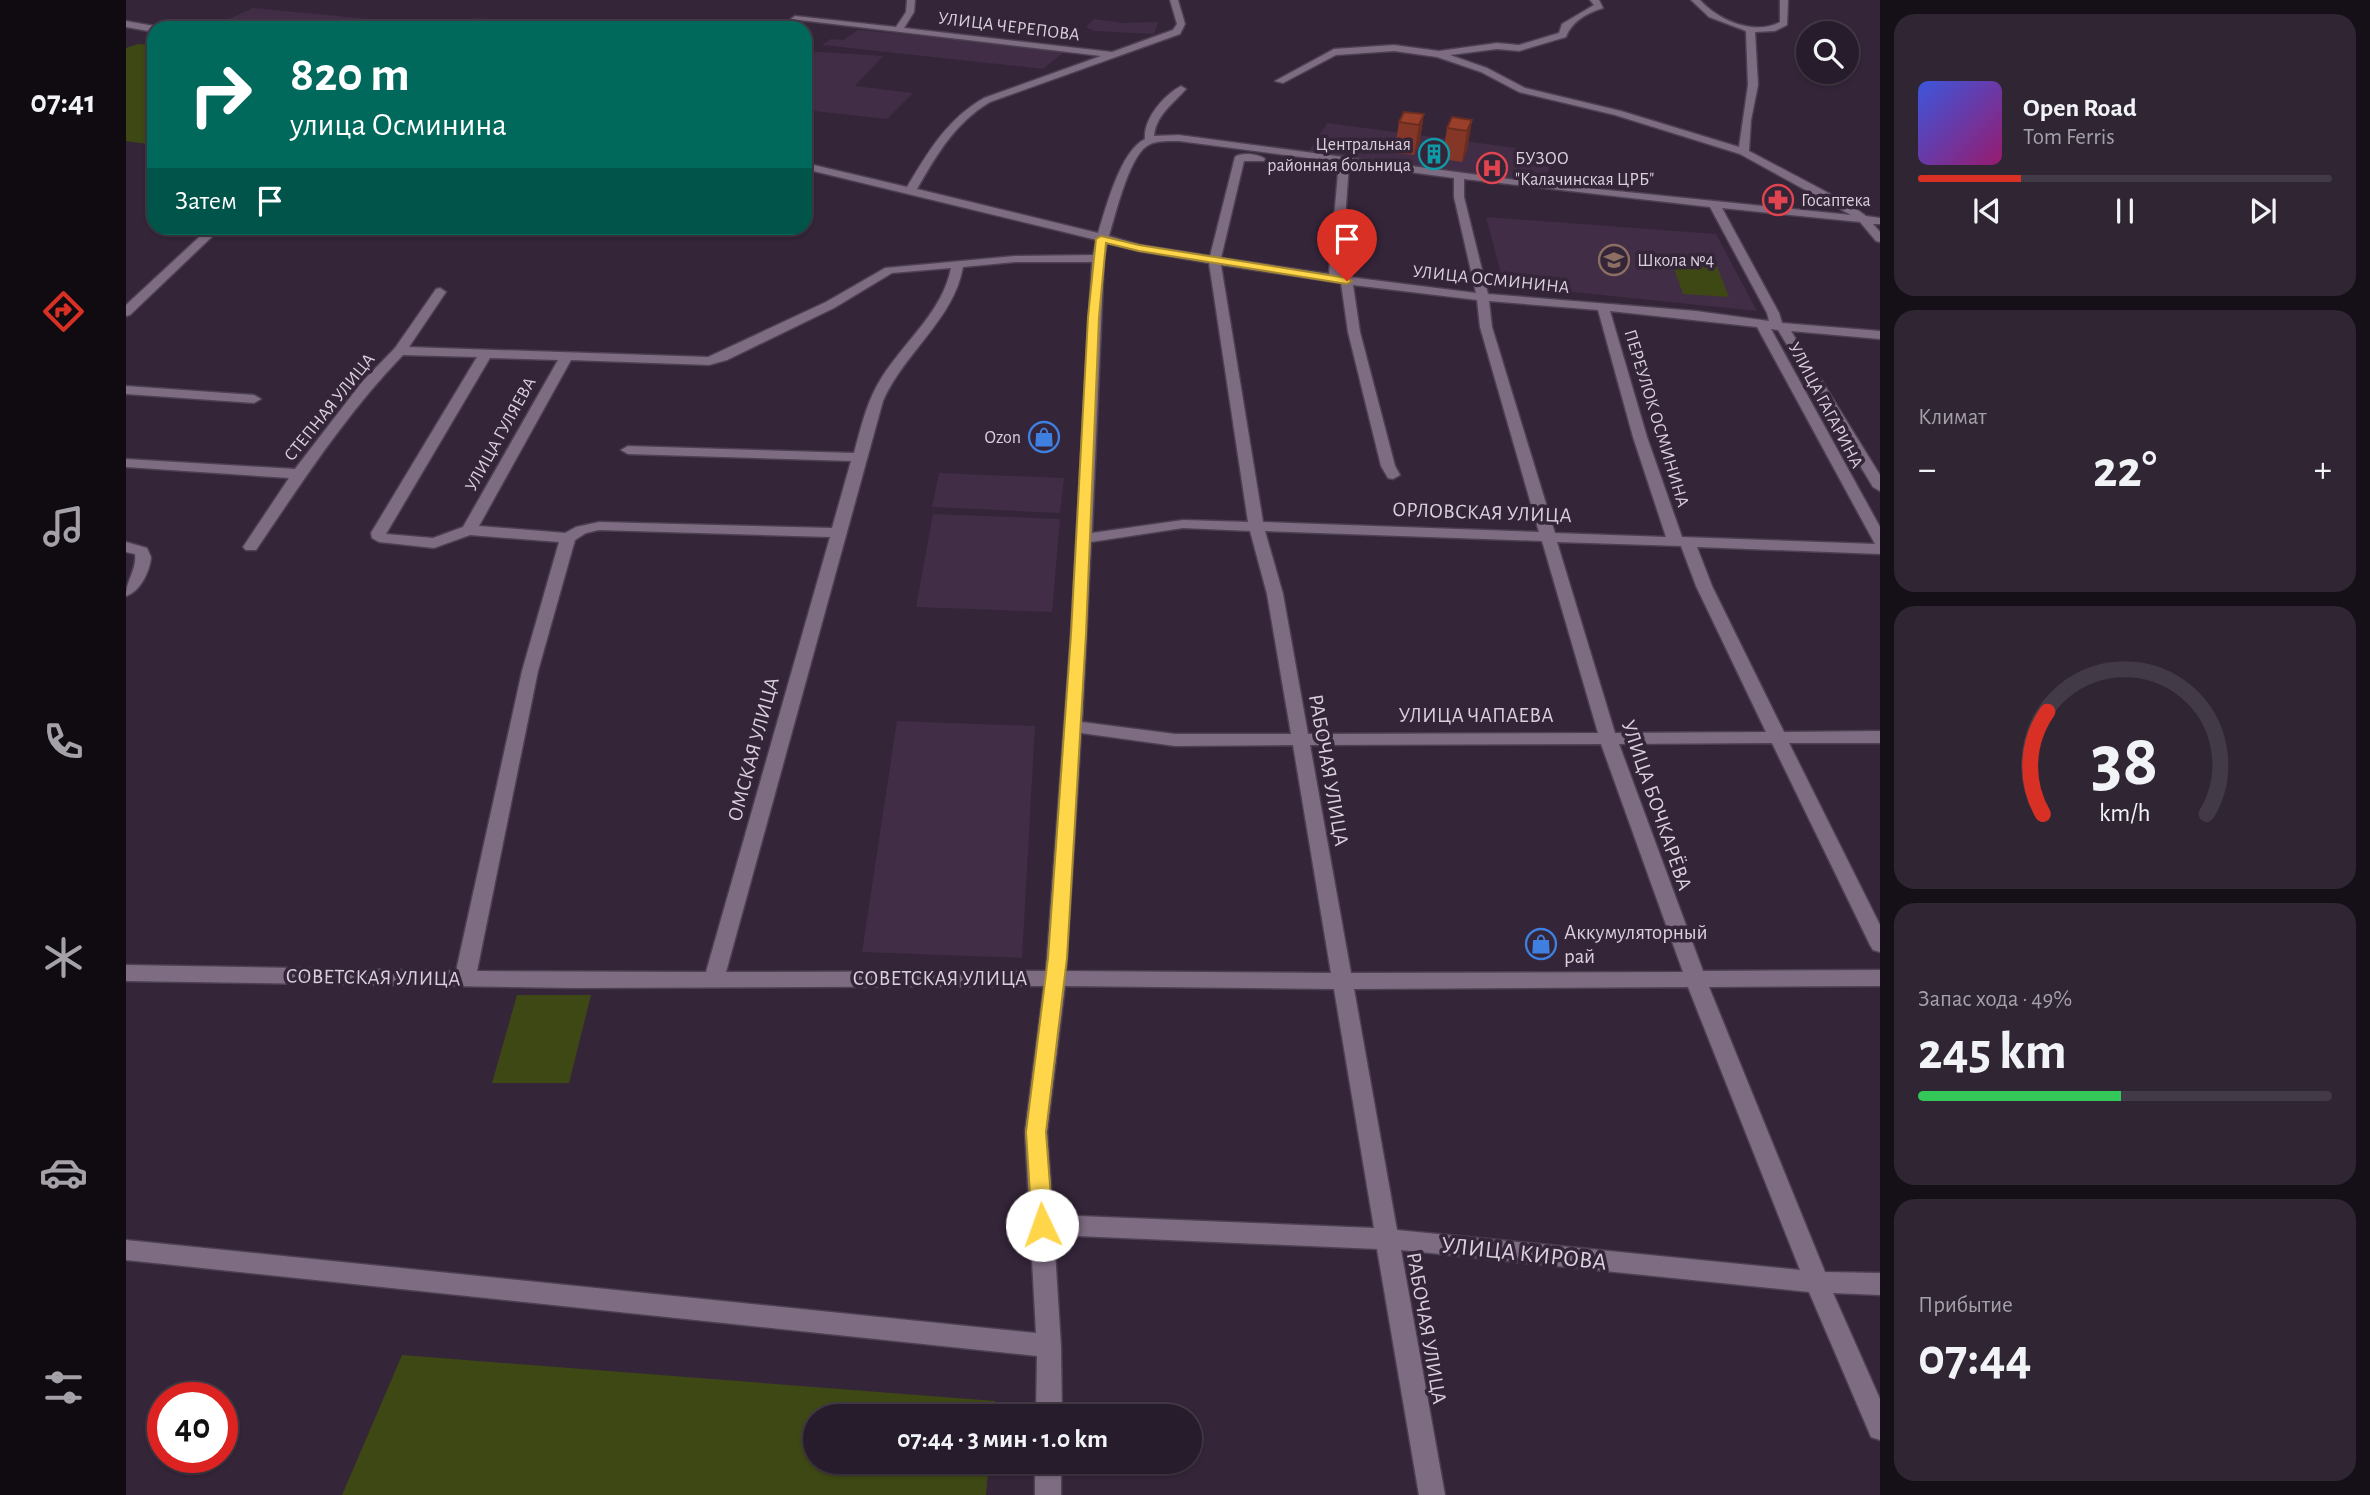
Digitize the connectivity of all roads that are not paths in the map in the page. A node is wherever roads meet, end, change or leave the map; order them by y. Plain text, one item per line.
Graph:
1 (911, 0) edge
2 (1174, 0) edge
3 (1594, 0) edge
4 (1695, 0) edge
5 (1784, 0) edge
6 (795, 19) dead end
7 (126, 24) edge
8 (147, 28) edge
9 (1750, 29) junction
10 (898, 30) junction
11 (1439, 54) junction
12 (1115, 56) junction
13 (1280, 81) dead end
14 (1181, 89) dead end
15 (1150, 141) junction
16 (1744, 152) junction
17 (1344, 163) junction
18 (812, 168) edge
19 (1459, 176) junction
20 (910, 191) junction
21 (1714, 204) junction
22 (1861, 217) junction
23 (1880, 220) edge
24 (208, 235) edge
25 (1101, 239) junction
26 (1880, 239) edge
27 (1098, 258) junction
28 (1215, 261) junction
29 (958, 263) junction
30 (1341, 280) junction
31 (440, 292) dead end
32 (1482, 297) junction
33 (1603, 307) junction
34 (126, 312) edge
35 (1761, 324) junction
36 (1779, 326) junction
37 (1880, 334) edge
38 (400, 351) junction
39 (485, 355) junction
40 (565, 358) junction
41 (126, 390) edge
42 (254, 399) dead end
43 (628, 450) dead end
44 (860, 457) junction
45 (126, 463) edge
46 (299, 474) junction
47 (1393, 475) dead end
48 (1880, 487) edge
49 (1256, 526) junction
50 (469, 530) junction
51 (836, 533) junction
52 (1549, 535) junction
53 (568, 538) junction
54 (1084, 539) junction
55 (1681, 541) junction
56 (1880, 541) edge
57 (126, 547) edge
58 (251, 547) dead end
59 (1880, 549) edge
60 (126, 591) edge
61 (1072, 726) junction
62 (1880, 737) edge
63 (1301, 738) junction
64 (1608, 738) junction
65 (1780, 738) junction
66 (1880, 944) edge
67 (126, 973) edge
68 (465, 978) junction
69 (714, 978) junction
70 (1880, 978) edge
71 (1054, 979) junction
72 (1696, 980) junction
73 (1342, 981) junction
74 (1042, 1225) junction
75 (1388, 1239) junction
76 (126, 1250) edge
77 (1818, 1282) junction
78 (1880, 1284) edge
79 (1049, 1346) junction
80 (1049, 1404) edge
81 (1880, 1428) edge
82 (1048, 1474) edge
83 (1048, 1495) edge
84 (1432, 1495) edge

1 - 10 street, УЛИЦА ЧЕРЕПОВА
2 - 12 street, УЛИЦА ЧЕРЕПОВА
3 - 11 street
4 - 9 street
5 - 9 street
6 - 10 street, УЛИЦА ЧЕРЕПОВА
7 - 8 street
9 - 16 street
10 - 12 street, УЛИЦА ЧЕРЕПОВА
11 - 13 street
11 - 16 street
12 - 20 street, УЛИЦА ЧЕРЕПОВА
14 - 15 street
15 - 17 street
15 - 25 street
16 - 22 street
17 - 19 street
17 - 28 street, РАБОЧАЯ УЛИЦА
17 - 30 street
18 - 20 street, УЛИЦА ОСМИНИНА
19 - 21 street
19 - 32 street, УЛИЦА БОЧКАРЁВА
20 - 25 street, УЛИЦА ОСМИНИНА
21 - 22 street
21 - 36 street, УЛИЦА ГАГАРИНА
22 - 23 street
22 - 26 street
24 - 34 street
25 - 27 street
25 - 28 street, УЛИЦА ОСМИНИНА
27 - 29 street
27 - 54 street
28 - 30 street, УЛИЦА ОСМИНИНА
28 - 49 street, РАБОЧАЯ УЛИЦА
29 - 40 street
29 - 44 street, ОМСКАЯ УЛИЦА
30 - 32 street, УЛИЦА ОСМИНИНА
30 - 47 street
31 - 38 street, СТЕПНАЯ УЛИЦА
32 - 33 street, УЛИЦА ОСМИНИНА
32 - 52 street, УЛИЦА БОЧКАРЁВА
33 - 35 street, УЛИЦА ОСМИНИНА
33 - 55 street, ПЕРЕУЛОК ОСМИНИНА
35 - 36 street, УЛИЦА ОСМИНИНА
35 - 56 street, УЛИЦА ГАГАРИНА
36 - 37 street, УЛИЦА ОСМИНИНА
36 - 48 street, УЛИЦА ГАГАРИНА
38 - 39 street
38 - 46 street, СТЕПНАЯ УЛИЦА
39 - 40 street
39 - 50 street
40 - 50 street, УЛИЦА ГУЛЯЕВА
41 - 42 street
43 - 44 street
44 - 51 street, ОМСКАЯ УЛИЦА
45 - 46 street
46 - 58 street, СТЕПНАЯ УЛИЦА
49 - 52 street, ОРЛОВСКАЯ УЛИЦА
49 - 54 street, ОРЛОВСКАЯ УЛИЦА
49 - 63 street, РАБОЧАЯ УЛИЦА
50 - 53 street
51 - 53 street
51 - 69 street, ОМСКАЯ УЛИЦА
52 - 55 street, ОРЛОВСКАЯ УЛИЦА
52 - 64 street, УЛИЦА БОЧКАРЁВА
53 - 68 street
54 - 61 street
55 - 59 street, ОРЛОВСКАЯ УЛИЦА
55 - 65 street, ПЕРЕУЛОК ОСМИНИНА
57 - 60 street
61 - 63 street, УЛИЦА ЧАПАЕВА
61 - 71 street
62 - 65 street, УЛИЦА ЧАПАЕВА
63 - 64 street, УЛИЦА ЧАПАЕВА
63 - 73 street, РАБОЧАЯ УЛИЦА
64 - 65 street, УЛИЦА ЧАПАЕВА
64 - 72 street, УЛИЦА БОЧКАРЁВА
65 - 66 street, ПЕРЕУЛОК ОСМИНИНА
67 - 68 street, СОВЕТСКАЯ УЛИЦА
68 - 69 street, СОВЕТСКАЯ УЛИЦА
69 - 71 street, СОВЕТСКАЯ УЛИЦА
70 - 72 street, СОВЕТСКАЯ УЛИЦА
71 - 73 street, СОВЕТСКАЯ УЛИЦА
71 - 74 street
72 - 73 street, СОВЕТСКАЯ УЛИЦА
72 - 77 street, УЛИЦА БОЧКАРЁВА
73 - 75 street, РАБОЧАЯ УЛИЦА
74 - 75 street, УЛИЦА КИРОВА
74 - 79 street
75 - 77 street, УЛИЦА КИРОВА
75 - 84 street, РАБОЧАЯ УЛИЦА
76 - 79 street
77 - 78 street, УЛИЦА КИРОВА
77 - 81 street, УЛИЦА БОЧКАРЁВА
79 - 80 street
82 - 83 street

